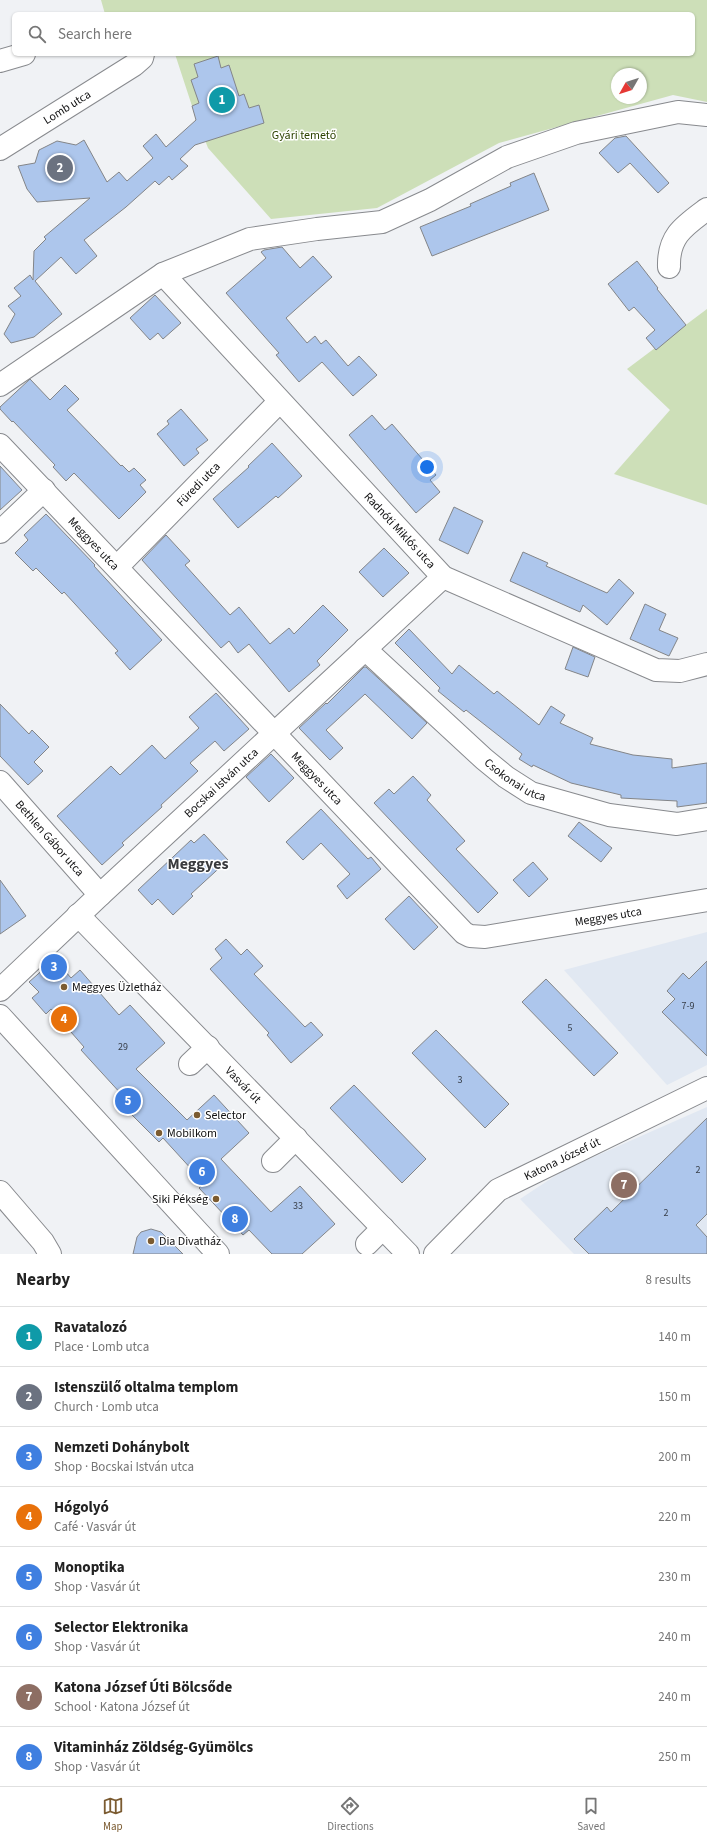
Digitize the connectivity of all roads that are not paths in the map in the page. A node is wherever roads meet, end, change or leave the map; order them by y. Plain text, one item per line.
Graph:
1 (17, 56) edge
2 (138, 60) edge
3 (0, 61) edge
4 (707, 115) edge
5 (0, 149) edge
6 (707, 209) edge
7 (669, 267) dead end
8 (163, 274) junction
9 (0, 385) edge
10 (280, 402) junction
11 (0, 445) edge
12 (44, 490) junction
13 (0, 532) edge
14 (117, 567) junction
15 (443, 577) junction
16 (366, 650) junction
17 (707, 664) edge
18 (273, 734) junction
19 (0, 782) edge
20 (707, 819) edge
21 (100, 895) junction
22 (707, 900) edge
23 (78, 915) junction
24 (0, 990) edge
25 (0, 1016) edge
26 (208, 1047) junction
27 (190, 1064) dead end
28 (707, 1088) edge
29 (296, 1138) junction
30 (273, 1161) dead end
31 (0, 1192) edge
32 (384, 1228) junction
33 (367, 1244) dead end
34 (50, 1254) edge
35 (218, 1254) edge
36 (408, 1254) edge
37 (435, 1254) edge

1 - 3 street
2 - 5 street, Lomb utca
4 - 8 street
6 - 7 street
8 - 9 street
8 - 10 street, Radnóti Miklós utca
10 - 14 street, Füredi utca
10 - 15 street, Radnóti Miklós utca
11 - 12 street, Meggyes utca
12 - 13 street
12 - 14 street, Meggyes utca
14 - 18 street, Meggyes utca
15 - 16 street, Bocskai István utca
15 - 17 street, Radnóti Miklós utca
16 - 18 street, Bocskai István utca
16 - 20 street, Csokonai utca
18 - 21 street, Bocskai István utca
18 - 22 street, Meggyes utca
19 - 21 street, Bethlen Gábor utca
21 - 23 street, Bocskai István utca
23 - 24 street, Bocskai István utca
23 - 26 street, Vasvár út
25 - 35 street
26 - 27 street
26 - 29 street, Vasvár út
28 - 37 street, Katona József út
29 - 30 street
29 - 32 street, Vasvár út
31 - 34 street
32 - 33 street
32 - 36 street, Vasvár út

